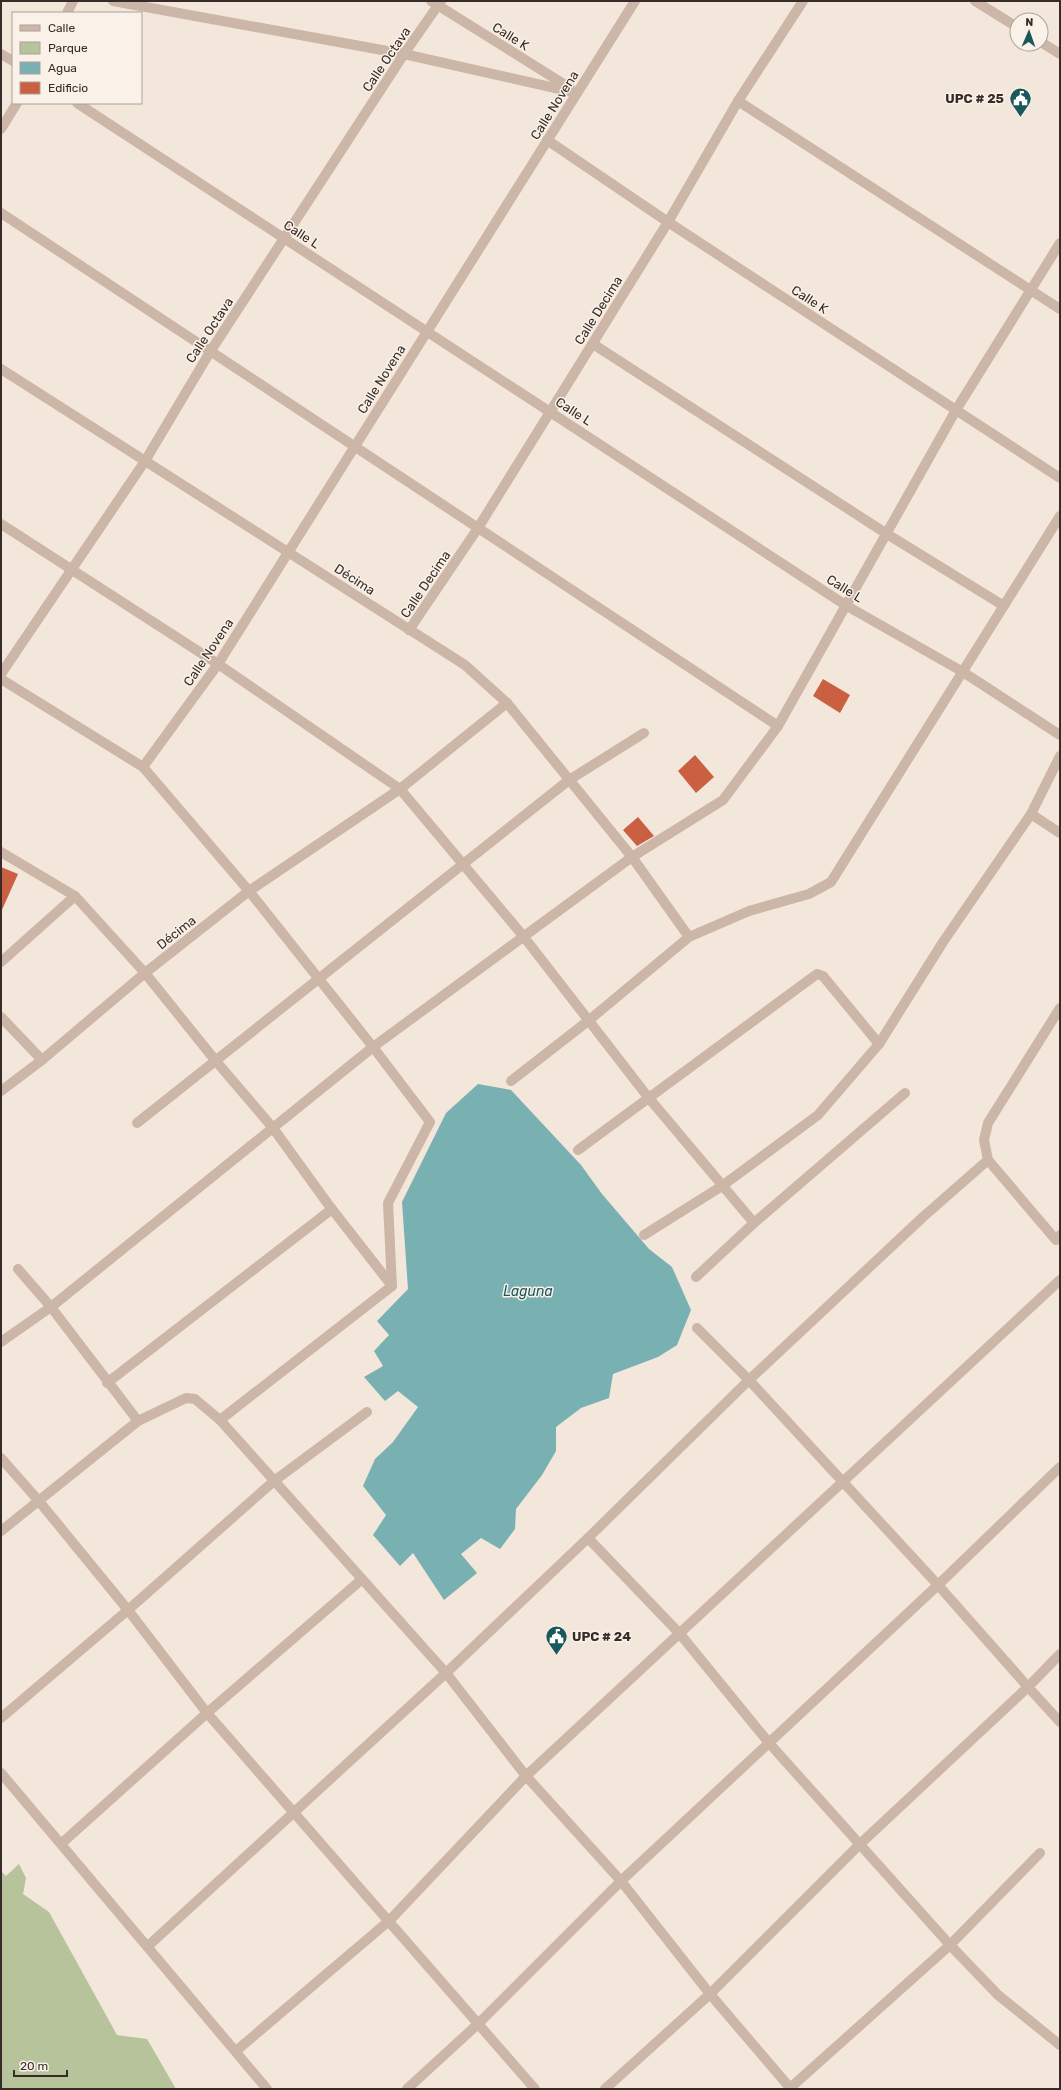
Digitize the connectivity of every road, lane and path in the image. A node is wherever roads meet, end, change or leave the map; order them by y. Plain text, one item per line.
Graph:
1 (73, 1) edge
2 (113, 1) edge
3 (635, 1) edge
4 (803, 1) edge
5 (975, 1) edge
6 (437, 2) edge
7 (68, 12) edge
8 (1009, 22) edge
9 (1049, 47) edge
10 (1, 54) edge
11 (404, 54) junction
12 (1060, 54) edge
13 (12, 61) edge
14 (577, 93) junction
15 (738, 101) junction
16 (16, 104) edge
17 (79, 104) edge
18 (1, 129) edge
19 (547, 140) junction
20 (1, 213) edge
21 (668, 222) junction
22 (285, 238) junction
23 (1060, 243) edge
24 (1032, 290) junction
25 (1060, 309) edge
26 (427, 330) junction
27 (593, 344) junction
28 (210, 352) junction
29 (1, 369) edge
30 (956, 410) junction
31 (550, 411) junction
32 (354, 446) junction
33 (145, 461) junction
34 (1060, 478) edge
35 (1060, 516) edge
36 (1, 524) edge
37 (478, 528) junction
38 (887, 534) junction
39 (287, 551) junction
40 (72, 572) junction
41 (846, 606) junction
42 (1004, 606) junction
43 (410, 630) junction
44 (218, 664) junction
45 (963, 672) junction
46 (1, 674) edge
47 (1, 679) edge
48 (507, 703) junction
49 (778, 726) junction
50 (644, 733) dead end
51 (1060, 735) edge
52 (1060, 756) edge
53 (143, 767) junction
54 (569, 780) junction
55 (400, 789) junction
56 (1031, 814) junction
57 (1060, 833) edge
58 (1, 852) edge
59 (632, 857) junction
60 (462, 864) junction
61 (249, 891) junction
62 (75, 896) junction
63 (524, 937) junction
64 (689, 937) junction
65 (1, 962) edge
66 (146, 973) junction
67 (318, 979) junction
68 (1060, 1008) edge
69 (1, 1017) edge
70 (588, 1021) junction
71 (879, 1044) junction
72 (374, 1047) junction
73 (42, 1060) junction
74 (215, 1060) junction
75 (510, 1081) dead end
76 (1, 1091) edge
77 (905, 1093) dead end
78 (648, 1097) junction
79 (137, 1123) dead end
80 (273, 1128) junction
81 (578, 1150) dead end
82 (988, 1160) junction
83 (722, 1186) junction
84 (332, 1209) junction
85 (754, 1223) junction
86 (644, 1235) dead end
87 (1059, 1240) edge
88 (18, 1270) dead end
89 (696, 1277) dead end
90 (1060, 1280) edge
91 (392, 1286) junction
92 (51, 1307) junction
93 (697, 1328) dead end
94 (1, 1342) edge
95 (749, 1380) junction
96 (107, 1383) junction
97 (367, 1412) dead end
98 (220, 1420) junction
99 (138, 1421) junction
100 (1, 1458) edge
101 (1060, 1467) edge
102 (274, 1481) junction
103 (842, 1482) junction
104 (38, 1500) junction
105 (1, 1531) edge
106 (588, 1538) junction
107 (361, 1580) junction
108 (938, 1585) junction
109 (128, 1610) junction
110 (680, 1634) junction
111 (1060, 1654) edge
112 (446, 1673) junction
113 (1028, 1687) junction
114 (207, 1713) junction
115 (1, 1718) edge
116 (1060, 1722) edge
117 (768, 1743) junction
118 (1, 1773) edge
119 (526, 1776) junction
120 (296, 1812) junction
121 (62, 1843) junction
122 (859, 1845) junction
123 (1040, 1853) dead end
124 (620, 1881) junction
125 (390, 1920) junction
126 (950, 1944) junction
127 (148, 1946) junction
128 (710, 1994) junction
129 (479, 2023) junction
130 (1060, 2045) edge
131 (236, 2051) junction
132 (266, 2089) edge
133 (408, 2089) edge
134 (535, 2089) edge
135 (605, 2089) edge
136 (790, 2089) edge

1 - 7 street
2 - 11 street
3 - 14 street, Calle Novena
4 - 15 street, Calle Decima
5 - 8 street
6 - 11 street, Calle Octava
6 - 14 street, Calle K
9 - 12 street
10 - 13 street
11 - 14 street
11 - 22 street, Calle Octava
14 - 19 street, Calle Novena
15 - 21 street, Calle Decima
15 - 24 street
16 - 18 street
17 - 22 street, Calle L
19 - 21 street, Calle K
19 - 26 street, Calle Novena
20 - 28 street
21 - 27 street, Calle Decima
21 - 30 street, Calle K
22 - 26 street, Calle L
22 - 28 street, Calle Octava
23 - 24 street
24 - 25 street
24 - 30 street
26 - 31 street, Calle L
26 - 32 street, Calle Novena
27 - 31 street, Calle Decima
27 - 38 street
28 - 32 street
28 - 33 street, Calle Octava
29 - 33 street, Décima
30 - 34 street, Calle K
30 - 38 street
31 - 37 street, Calle Decima
31 - 41 street, Calle L
32 - 37 street
32 - 39 street, Calle Novena
33 - 39 street, Décima
33 - 40 street, Calle Octava
35 - 42 street
36 - 40 street
37 - 43 street, Calle Decima
37 - 49 street
38 - 41 street
38 - 42 street
39 - 43 street, Décima
39 - 44 street, Calle Novena
40 - 44 street
40 - 46 street, Calle Octava
41 - 45 street, Calle L
41 - 49 street
42 - 45 street
43 - 48 street, Décima
44 - 53 street, Calle Novena
44 - 55 street
45 - 51 street, Calle L
45 - 64 street
47 - 53 street
48 - 54 street, Décima
48 - 55 street, Décima
49 - 59 street
50 - 54 street
52 - 56 street
53 - 61 street
54 - 59 street, Décima
54 - 60 street
55 - 60 street
55 - 61 street, Décima
56 - 57 street
56 - 71 street
58 - 62 street
59 - 63 street
59 - 64 street, Décima
60 - 63 street
60 - 67 street
61 - 66 street, Décima
61 - 67 street
62 - 65 street
62 - 66 street
63 - 70 street
63 - 72 street
64 - 70 street
66 - 73 street, Décima
66 - 74 street
67 - 72 street
67 - 74 street
68 - 82 street
69 - 73 street
70 - 75 street
70 - 78 street
71 - 78 street
71 - 83 street
72 - 80 street
72 - 91 street
73 - 76 street, Décima
74 - 79 street
74 - 80 street
77 - 85 street
78 - 81 street
78 - 83 street
80 - 84 street
80 - 92 street
82 - 87 street
82 - 95 street
83 - 85 street
83 - 86 street
84 - 91 street
84 - 96 street
85 - 89 street
88 - 92 street
90 - 103 street
91 - 98 street
92 - 94 street
92 - 96 street
93 - 95 street
95 - 103 street
95 - 106 street
96 - 99 street
97 - 102 street
98 - 99 street
98 - 102 street
99 - 104 street
100 - 104 street
101 - 108 street
102 - 107 street
102 - 109 street
103 - 108 street
103 - 110 street
104 - 105 street
104 - 109 street
106 - 110 street
106 - 112 street
107 - 112 street
107 - 114 street
108 - 113 street
108 - 117 street
109 - 114 street
109 - 115 street
110 - 117 street
110 - 119 street
111 - 113 street
112 - 119 street
112 - 120 street
113 - 116 street
113 - 122 street
114 - 120 street
114 - 121 street
117 - 122 street
117 - 124 street
118 - 121 street
119 - 124 street
119 - 125 street
120 - 125 street
120 - 127 street
121 - 127 street
122 - 126 street
122 - 128 street
123 - 126 street
124 - 128 street
124 - 129 street
125 - 129 street
125 - 131 street
126 - 130 street
126 - 136 street
127 - 131 street
128 - 135 street
128 - 136 street
129 - 133 street
129 - 134 street
131 - 132 street

